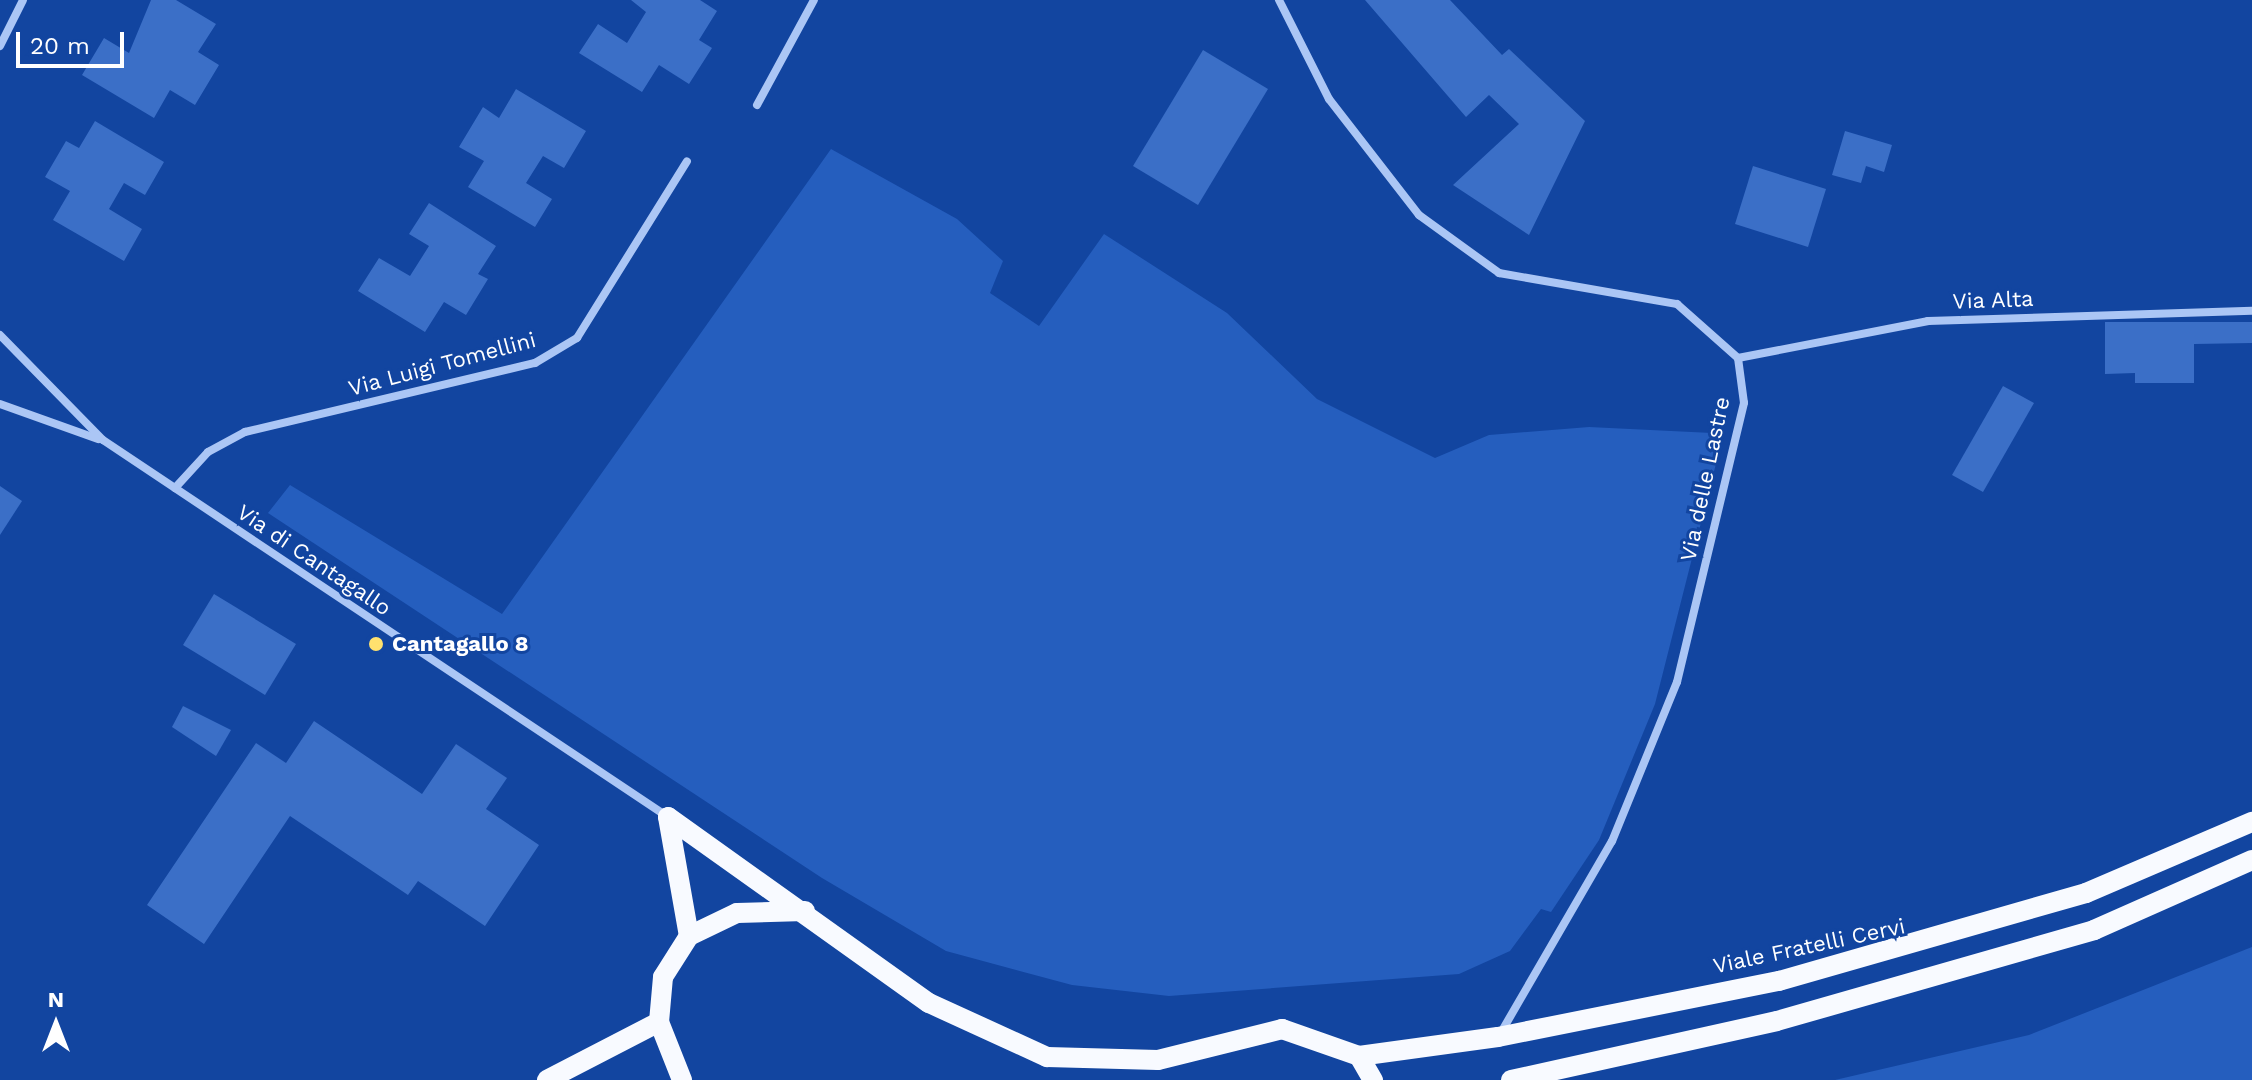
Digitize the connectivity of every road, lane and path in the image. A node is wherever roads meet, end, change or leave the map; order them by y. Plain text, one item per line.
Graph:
1 (23, 0) edge
2 (814, 0) edge
3 (1279, 0) edge
4 (0, 46) edge
5 (757, 105) dead end
6 (687, 161) dead end
7 (2252, 311) edge
8 (0, 335) edge
9 (1738, 358) junction
10 (0, 404) edge
11 (103, 440) junction
12 (175, 488) junction
13 (668, 817) junction
14 (2252, 822) edge
15 (2252, 860) edge
16 (805, 911) junction
17 (689, 936) junction
18 (659, 1022) junction
19 (1498, 1037) junction
20 (1359, 1056) junction
21 (547, 1080) edge
22 (682, 1080) edge
23 (1373, 1080) edge
24 (1511, 1080) edge

1 - 4 street
2 - 5 street
3 - 9 street
6 - 12 street, Via Luigi Tomellini
7 - 9 street, Via Alta
8 - 11 street, Via di Cantagallo
9 - 19 street, Via delle Lastre
10 - 11 street
11 - 12 street, Via di Cantagallo
12 - 13 street, Via di Cantagallo
13 - 16 main road, Viale Fratelli Cervi
13 - 17 main road
14 - 19 main road, Viale Fratelli Cervi
15 - 24 main road
16 - 17 main road
16 - 20 main road, Viale Fratelli Cervi
17 - 18 main road
18 - 21 main road
18 - 22 main road
19 - 20 main road, Viale Fratelli Cervi
20 - 23 main road

